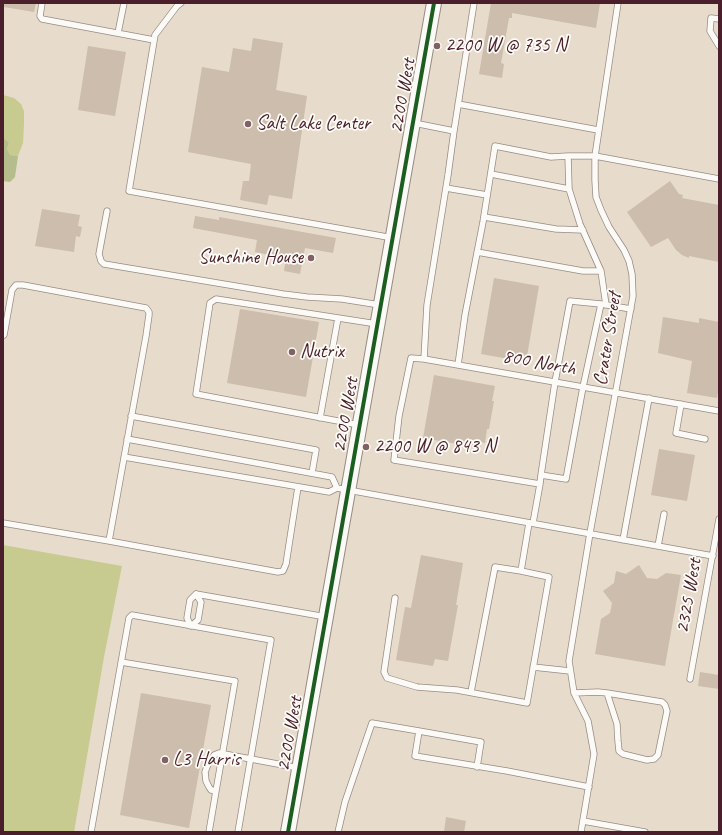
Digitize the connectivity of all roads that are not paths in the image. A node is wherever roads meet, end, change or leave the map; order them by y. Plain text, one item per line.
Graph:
1 (42, 3) edge
2 (124, 3) edge
3 (182, 3) edge
4 (434, 3) edge
5 (474, 3) edge
6 (618, 3) edge
7 (719, 19) edge
8 (118, 33) junction
9 (154, 40) junction
10 (719, 46) edge
11 (458, 104) junction
12 (413, 123) junction
13 (598, 130) junction
14 (454, 131) junction
15 (568, 156) junction
16 (595, 156) junction
17 (491, 174) junction
18 (719, 179) edge
19 (446, 188) junction
20 (569, 189) junction
21 (487, 195) junction
22 (107, 211) dead end
23 (484, 217) junction
24 (583, 230) junction
25 (393, 238) junction
26 (477, 252) junction
27 (601, 271) junction
28 (381, 305) junction
29 (604, 305) junction
30 (631, 309) junction
31 (338, 318) junction
32 (378, 324) junction
33 (3, 334) edge
34 (424, 359) junction
35 (458, 365) junction
36 (555, 382) junction
37 (583, 387) junction
38 (616, 392) junction
39 (649, 398) junction
40 (681, 404) junction
41 (719, 411) edge
42 (131, 416) junction
43 (320, 418) junction
44 (360, 425) junction
45 (127, 439) junction
46 (705, 439) dead end
47 (124, 457) junction
48 (312, 473) junction
49 (541, 475) junction
50 (540, 484) junction
51 (298, 487) junction
52 (343, 489) junction
53 (664, 514) dead end
54 (719, 519) edge
55 (3, 523) edge
56 (531, 523) junction
57 (590, 533) junction
58 (623, 540) junction
59 (109, 541) junction
60 (658, 546) junction
61 (712, 556) junction
62 (521, 571) junction
63 (196, 594) junction
64 (395, 598) dead end
65 (326, 617) junction
66 (191, 626) junction
67 (121, 662) junction
68 (533, 667) junction
69 (570, 671) junction
70 (690, 679) dead end
71 (471, 692) junction
72 (574, 693) junction
73 (607, 693) junction
74 (419, 730) junction
75 (223, 754) junction
76 (251, 759) junction
77 (477, 766) junction
78 (299, 768) junction
79 (589, 787) junction
80 (216, 791) junction
81 (583, 821) junction
82 (91, 832) edge
83 (209, 832) edge
84 (238, 832) edge
85 (288, 832) edge
86 (338, 832) edge
87 (581, 832) edge
88 (645, 832) edge

1 - 8 lane
2 - 8 lane
3 - 9 lane
4 - 12 street, 2200 West
5 - 11 lane
6 - 13 lane, Crater Street
7 - 10 lane
8 - 9 lane
9 - 25 lane
11 - 13 lane
11 - 14 lane
12 - 14 lane
12 - 25 street, 2200 West
13 - 16 lane, Crater Street
14 - 19 lane
15 - 16 lane
15 - 17 lane
15 - 20 lane
16 - 18 lane
16 - 30 lane, Crater Street
17 - 20 lane
17 - 21 lane
19 - 21 lane
19 - 34 lane
20 - 24 lane
21 - 23 lane
22 - 28 lane
23 - 24 lane
23 - 26 lane
24 - 27 lane
25 - 28 street, 2200 West
26 - 27 lane
26 - 35 lane
27 - 29 lane
28 - 32 street, 2200 West
29 - 30 lane
29 - 36 lane
29 - 37 lane
30 - 38 lane, Crater Street
31 - 32 lane
31 - 43 lane
31 - 43 lane
32 - 44 street, 2200 West
33 - 42 lane
34 - 35 lane, 800 North
34 - 50 lane
35 - 36 lane, 800 North
36 - 37 lane, 800 North
36 - 49 lane
37 - 38 lane, 800 North
37 - 49 lane
38 - 39 lane, 800 North
38 - 57 lane, Crater Street
39 - 40 lane, 800 North
39 - 58 lane
40 - 41 lane, 800 North
40 - 46 lane
42 - 45 lane
42 - 48 lane
43 - 44 lane
44 - 52 street, 2200 West
45 - 47 lane
45 - 48 lane
47 - 51 lane
47 - 59 lane
48 - 52 lane
49 - 50 lane
50 - 56 lane
51 - 52 lane
51 - 59 lane
52 - 56 lane
52 - 65 street, 2200 West
53 - 60 lane
54 - 61 lane, 2325 West
55 - 59 lane
56 - 57 lane
56 - 62 lane
57 - 58 lane
57 - 69 lane, Crater Street
58 - 60 lane
60 - 61 lane
61 - 70 lane, 2325 West
62 - 68 lane
62 - 71 lane
63 - 65 lane
63 - 66 lane
63 - 66 lane
64 - 71 lane
65 - 78 street, 2200 West
66 - 67 lane
66 - 76 lane
67 - 75 lane
67 - 82 lane
68 - 69 lane
68 - 71 lane
69 - 72 lane, Crater Street
72 - 73 lane
72 - 79 lane, Crater Street
73 - 73 lane
74 - 77 lane
74 - 77 lane
74 - 86 lane
75 - 76 lane
75 - 80 lane
75 - 80 lane
76 - 78 lane
76 - 84 lane
77 - 79 lane
78 - 85 street, 2200 West
79 - 81 lane, Crater Street
80 - 83 lane
81 - 87 lane, Crater Street
81 - 88 lane

